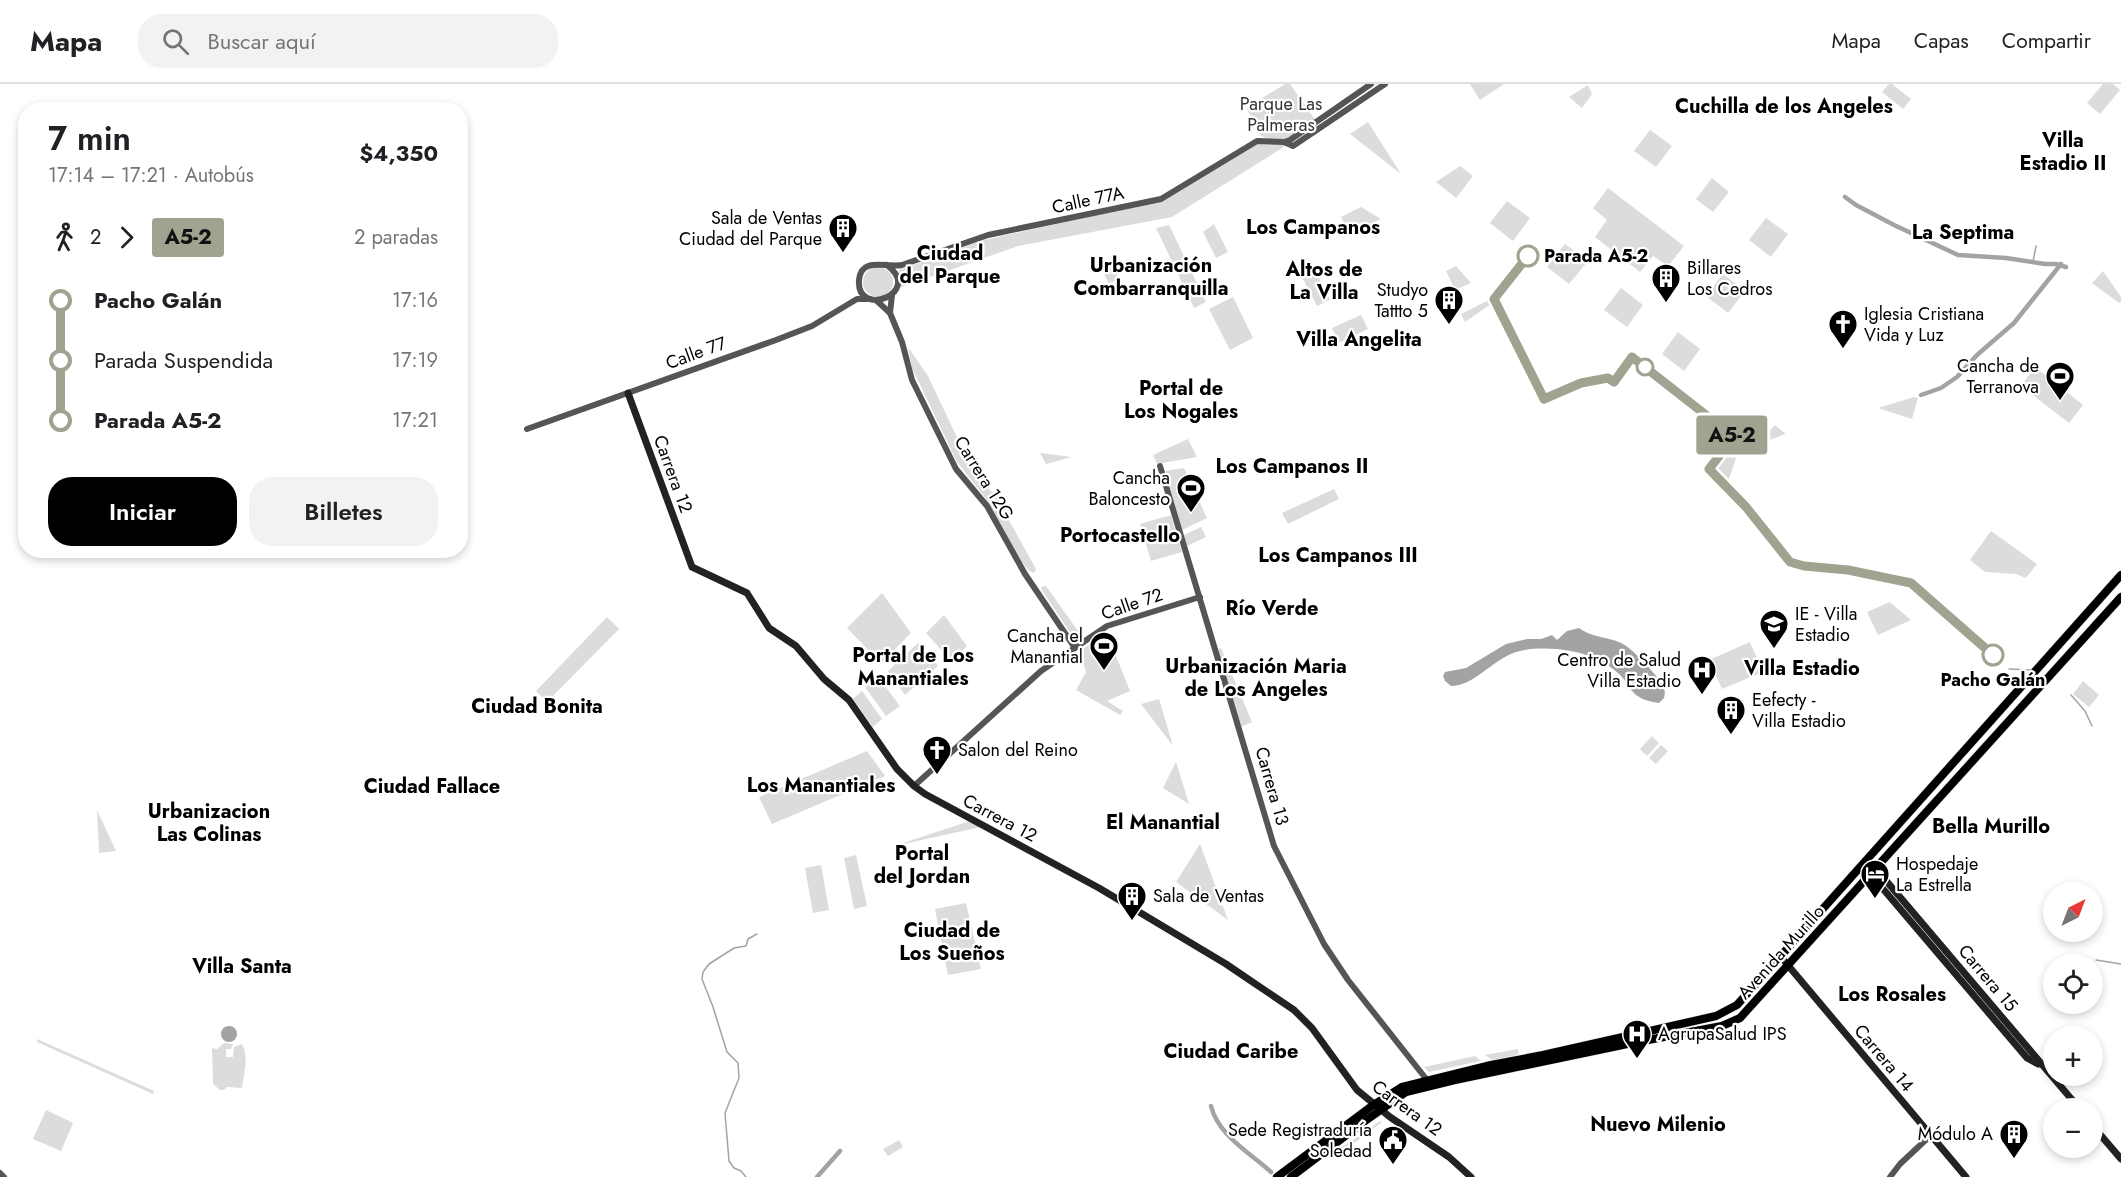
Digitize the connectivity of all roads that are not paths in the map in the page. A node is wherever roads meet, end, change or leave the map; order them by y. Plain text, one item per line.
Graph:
1 (1371, 84) edge
2 (1385, 84) edge
3 (1284, 142) junction
4 (886, 265) junction
5 (892, 295) junction
6 (874, 300) junction
7 (890, 313) junction
8 (628, 393) junction
9 (527, 429) dead end
10 (1160, 466) dead end
11 (2121, 575) edge
12 (1200, 597) junction
13 (2121, 597) edge
14 (1075, 648) junction
15 (914, 786) junction
16 (1867, 861) junction
17 (1874, 871) junction
18 (1781, 957) junction
19 (1790, 965) junction
20 (1551, 1057) junction
21 (1427, 1080) junction
22 (2070, 1098) edge
23 (1377, 1107) junction
24 (1930, 1136) junction
25 (2103, 1138) edge
26 (2121, 1159) edge
27 (0, 1173) edge
28 (4, 1177) edge
29 (1277, 1177) edge
30 (1291, 1177) edge
31 (1470, 1177) edge
32 (1890, 1177) edge
33 (1966, 1177) edge

1 - 3 street
2 - 3 street
3 - 4 street, Calle 77A
4 - 5 street
4 - 6 street
5 - 6 street
5 - 7 street, Carrera 12G
6 - 7 street, Carrera 12G
6 - 8 street, Calle 77
7 - 14 street, Carrera 12G
8 - 9 street, Calle 77
8 - 15 main road, Carrera 12
10 - 12 street, Carrera 13
11 - 16 main road, Avenida Murillo
12 - 14 street, Calle 72
12 - 21 street, Carrera 13
13 - 17 main road, Avenida Murillo
14 - 15 street, Calle 72
15 - 23 main road, Carrera 12
16 - 17 main road, Carrera 15
16 - 18 main road, Avenida Murillo
17 - 19 main road, Avenida Murillo
17 - 22 main road, Carrera 15
18 - 19 main road, Carrera 14
18 - 20 main road, Avenida Murillo
19 - 20 main road, Avenida Murillo
19 - 24 main road, Carrera 14
20 - 21 main road, Avenida Murillo
20 - 23 main road, Avenida Murillo
21 - 23 main road, Avenida Murillo
23 - 29 main road, Avenida Murillo
23 - 30 main road, Avenida Murillo
23 - 31 main road, Carrera 12
24 - 32 street
24 - 33 main road, Carrera 14
25 - 26 main road
27 - 28 street

